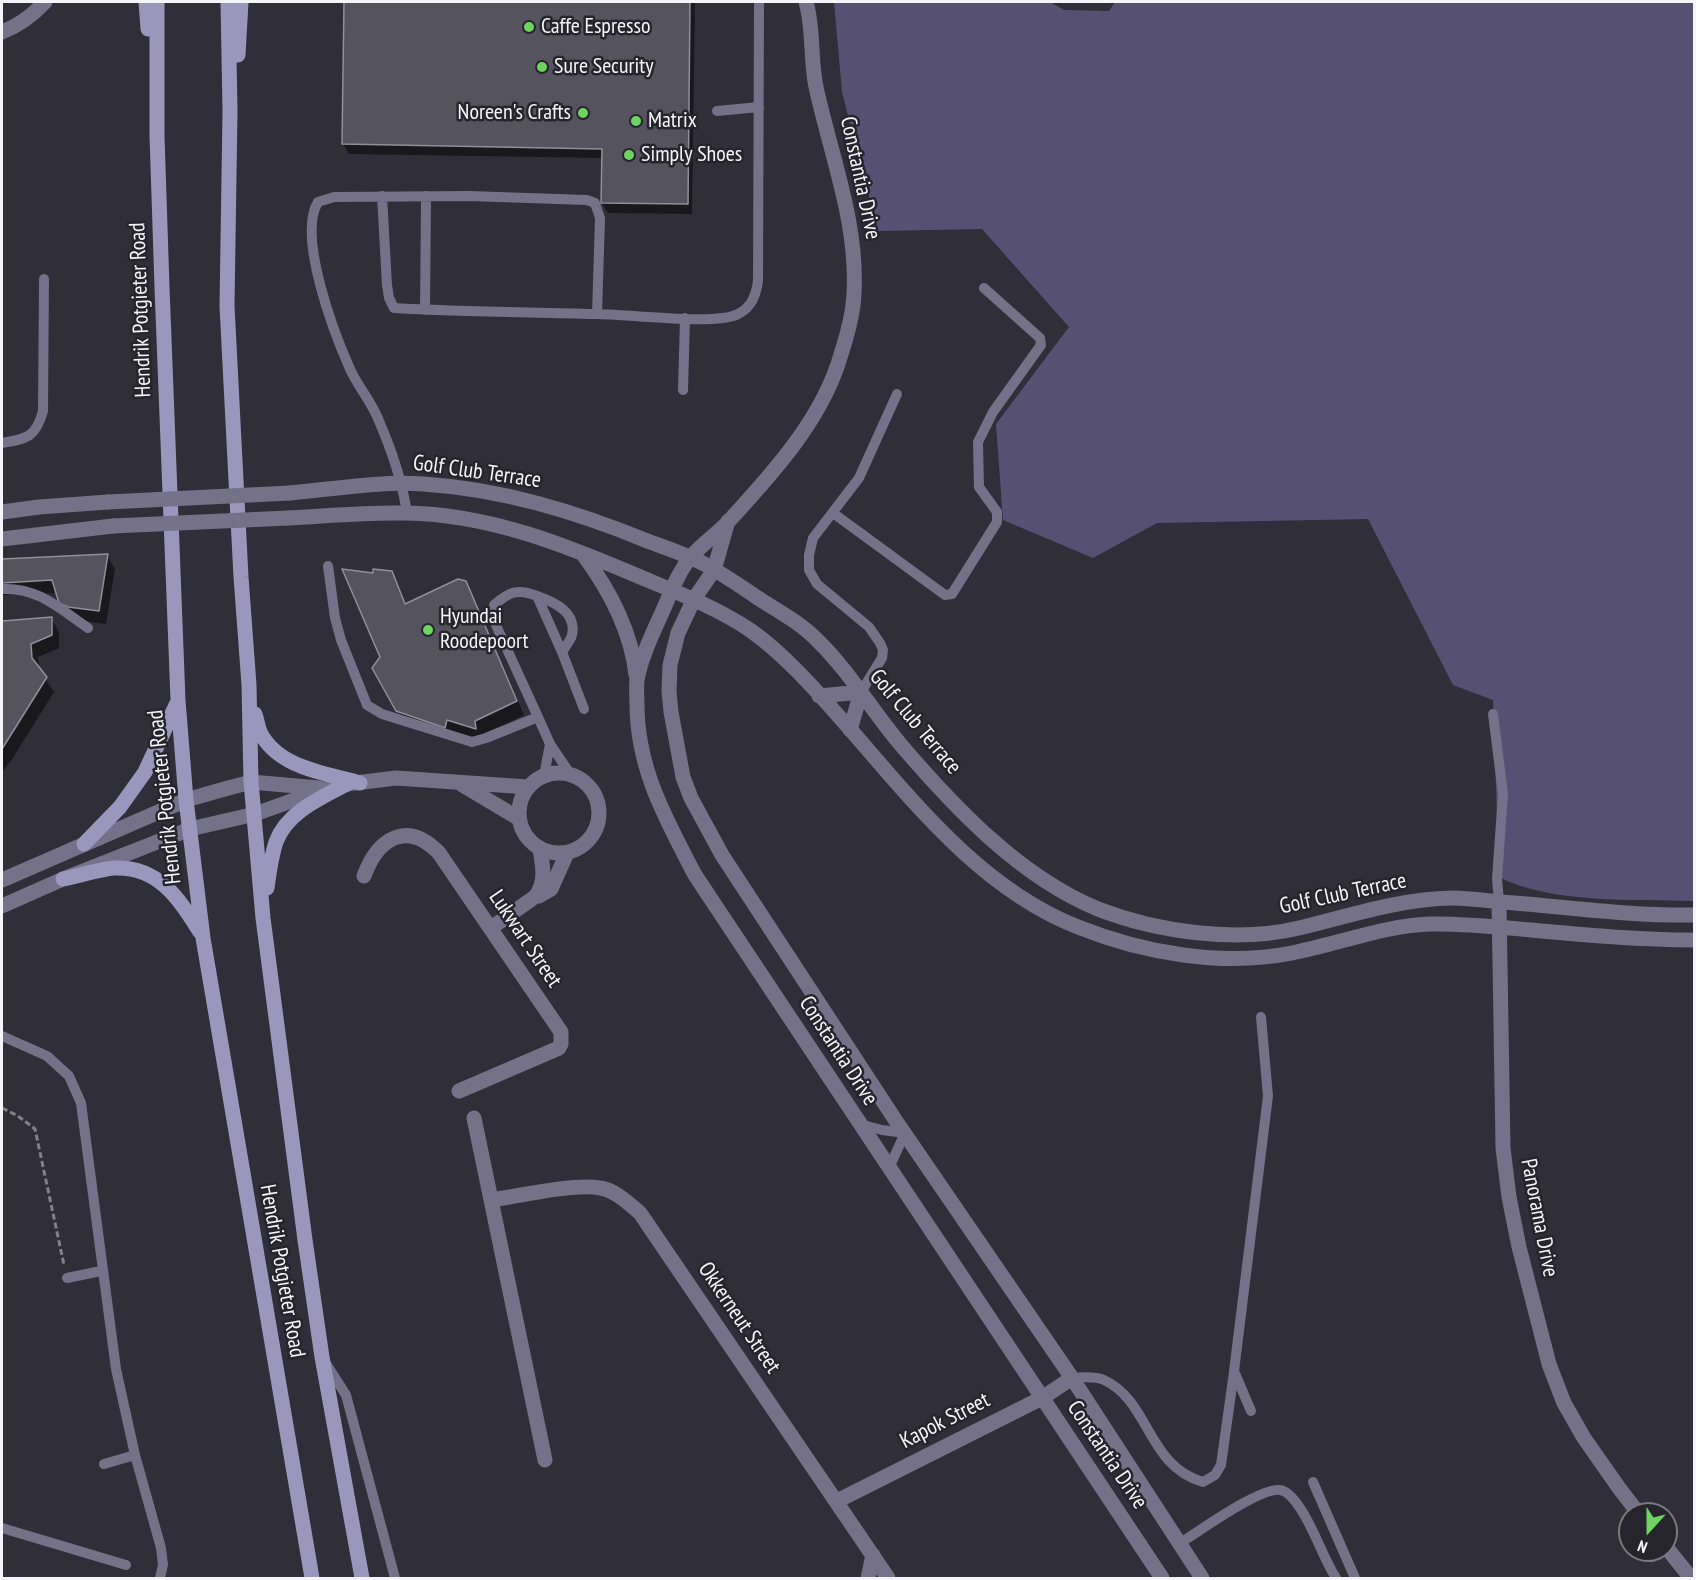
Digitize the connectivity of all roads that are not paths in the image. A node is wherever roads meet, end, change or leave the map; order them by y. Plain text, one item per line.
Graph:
1 (45, 2) edge
2 (146, 2) edge
3 (157, 2) edge
4 (228, 2) edge
5 (241, 2) edge
6 (759, 2) edge
7 (806, 2) edge
8 (817, 2) edge
9 (812, 23) junction
10 (2, 32) edge
11 (759, 107) junction
12 (230, 111) junction
13 (717, 111) dead end
14 (157, 136) junction
15 (382, 196) junction
16 (426, 196) junction
17 (44, 279) dead end
18 (984, 288) dead end
19 (425, 310) junction
20 (597, 314) junction
21 (685, 318) junction
22 (683, 390) dead end
23 (897, 394) dead end
24 (2, 443) edge
25 (402, 483) junction
26 (2, 512) edge
27 (407, 513) junction
28 (833, 513) junction
29 (728, 522) junction
30 (2, 539) edge
31 (582, 553) junction
32 (690, 558) junction
33 (328, 566) dead end
34 (714, 570) junction
35 (2, 589) edge
36 (672, 590) junction
37 (537, 596) junction
38 (694, 599) junction
39 (88, 628) dead end
40 (562, 652) junction
41 (637, 681) junction
42 (249, 685) junction
43 (861, 692) junction
44 (819, 696) junction
45 (178, 700) junction
46 (584, 709) dead end
47 (1493, 714) dead end
48 (538, 717) junction
49 (850, 730) junction
50 (550, 744) junction
51 (570, 775) junction
52 (544, 776) junction
53 (251, 782) junction
54 (353, 783) junction
55 (459, 783) junction
56 (528, 787) junction
57 (325, 789) junction
58 (186, 800) junction
59 (255, 814) junction
60 (518, 818) junction
61 (190, 829) junction
62 (84, 844) junction
63 (540, 849) junction
64 (567, 853) junction
65 (364, 876) dead end
66 (63, 879) junction
67 (2, 880) edge
68 (536, 896) junction
69 (1499, 902) junction
70 (2, 906) edge
71 (1695, 915) edge
72 (263, 918) junction
73 (491, 928) junction
74 (1500, 928) junction
75 (203, 938) junction
76 (1695, 940) edge
77 (1261, 1017) dead end
78 (2, 1036) edge
79 (459, 1091) dead end
80 (474, 1118) dead end
81 (859, 1124) junction
82 (905, 1133) junction
83 (889, 1168) junction
84 (491, 1200) junction
85 (101, 1271) junction
86 (67, 1278) road end
87 (322, 1357) junction
88 (1234, 1371) junction
89 (1072, 1378) junction
90 (1042, 1398) junction
91 (1251, 1411) dead end
92 (135, 1455) junction
93 (545, 1460) dead end
94 (104, 1464) dead end
95 (1313, 1482) dead end
96 (837, 1502) junction
97 (1629, 1502) edge
98 (2, 1528) edge
99 (1179, 1544) junction
100 (873, 1555) junction
101 (1678, 1562) edge
102 (126, 1565) dead end
103 (160, 1578) edge
104 (312, 1578) edge
105 (362, 1578) edge
106 (395, 1578) edge
107 (868, 1578) edge
108 (888, 1578) edge
109 (1162, 1578) edge
110 (1202, 1578) edge
111 (1336, 1578) edge
112 (1355, 1578) edge
113 (1691, 1578) edge

1 - 10 street
2 - 14 main road
3 - 14 main road, Hendrik Potgieter Road
4 - 12 main road
5 - 12 main road
6 - 11 lane
7 - 9 street, Constantia Drive
8 - 9 street, Constantia Drive
9 - 29 street, Constantia Drive
11 - 13 lane
11 - 21 lane
12 - 42 main road
14 - 45 main road, Hendrik Potgieter Road
15 - 16 lane
15 - 19 lane
15 - 25 lane
16 - 19 lane
16 - 20 lane
17 - 24 lane
18 - 28 lane
19 - 20 lane
20 - 21 lane
21 - 22 lane
23 - 28 lane
25 - 26 street, Golf Club Terrace, bridge
25 - 27 lane
25 - 32 street, Golf Club Terrace
27 - 30 street, Golf Club Terrace, bridge
27 - 31 street, Golf Club Terrace
28 - 43 lane
29 - 32 street, Constantia Drive
29 - 34 street, Constantia Drive
31 - 36 street, Golf Club Terrace
31 - 41 street
32 - 34 street, Golf Club Terrace
32 - 36 street, Constantia Drive
33 - 48 lane
34 - 38 street, Constantia Drive
34 - 43 street, Golf Club Terrace
35 - 39 lane
36 - 38 street, Golf Club Terrace
36 - 41 street, Constantia Drive
37 - 40 lane
37 - 40 lane
37 - 48 lane
38 - 44 street, Golf Club Terrace
38 - 82 street, Constantia Drive
40 - 46 lane
41 - 81 street, Constantia Drive
42 - 53 main road, Hendrik Potgieter Road
42 - 54 main road
43 - 44 street
43 - 49 street
43 - 69 street, Golf Club Terrace
44 - 49 street, Golf Club Terrace
45 - 58 main road, Hendrik Potgieter Road
45 - 62 main road
47 - 69 lane
48 - 50 lane
49 - 74 street, Golf Club Terrace
50 - 51 lane
50 - 52 lane
51 - 52 street
51 - 64 street
52 - 56 street
53 - 57 street
53 - 58 street
53 - 59 main road, Hendrik Potgieter Road
54 - 55 street
54 - 57 street
54 - 72 main road
55 - 56 street
55 - 60 street
56 - 60 street
57 - 59 street
58 - 61 main road, Hendrik Potgieter Road
58 - 62 street
59 - 61 street
59 - 72 main road, Hendrik Potgieter Road
60 - 63 street
61 - 66 street
61 - 75 main road, Hendrik Potgieter Road
62 - 67 street
63 - 64 street
63 - 68 street
64 - 68 street
65 - 73 street, Lukwart Street
66 - 70 street
66 - 75 main road
68 - 73 street
69 - 71 street, Golf Club Terrace
69 - 74 street, Panorama Drive
72 - 87 main road, Hendrik Potgieter Road
73 - 79 street, Lukwart Street
74 - 76 street, Golf Club Terrace
74 - 97 street, Panorama Drive
75 - 104 main road, Hendrik Potgieter Road
77 - 88 lane
78 - 85 lane
80 - 84 street
81 - 82 lane
81 - 83 street, Constantia Drive
82 - 83 lane
82 - 89 street, Constantia Drive
83 - 90 street, Constantia Drive
84 - 93 street
84 - 96 street, Okkerneut Street
85 - 86 lane
85 - 92 lane
87 - 105 main road, Hendrik Potgieter Road
87 - 106 lane
88 - 89 lane
88 - 91 lane
89 - 90 street, Kapok Street
89 - 99 street, Constantia Drive
90 - 96 street, Kapok Street
90 - 109 street, Constantia Drive
92 - 94 lane
92 - 103 lane
95 - 112 lane
96 - 100 street, Okkerneut Street
98 - 102 lane
99 - 110 street, Constantia Drive
99 - 111 lane
100 - 107 street
100 - 108 street, Okkerneut Street
101 - 113 street

